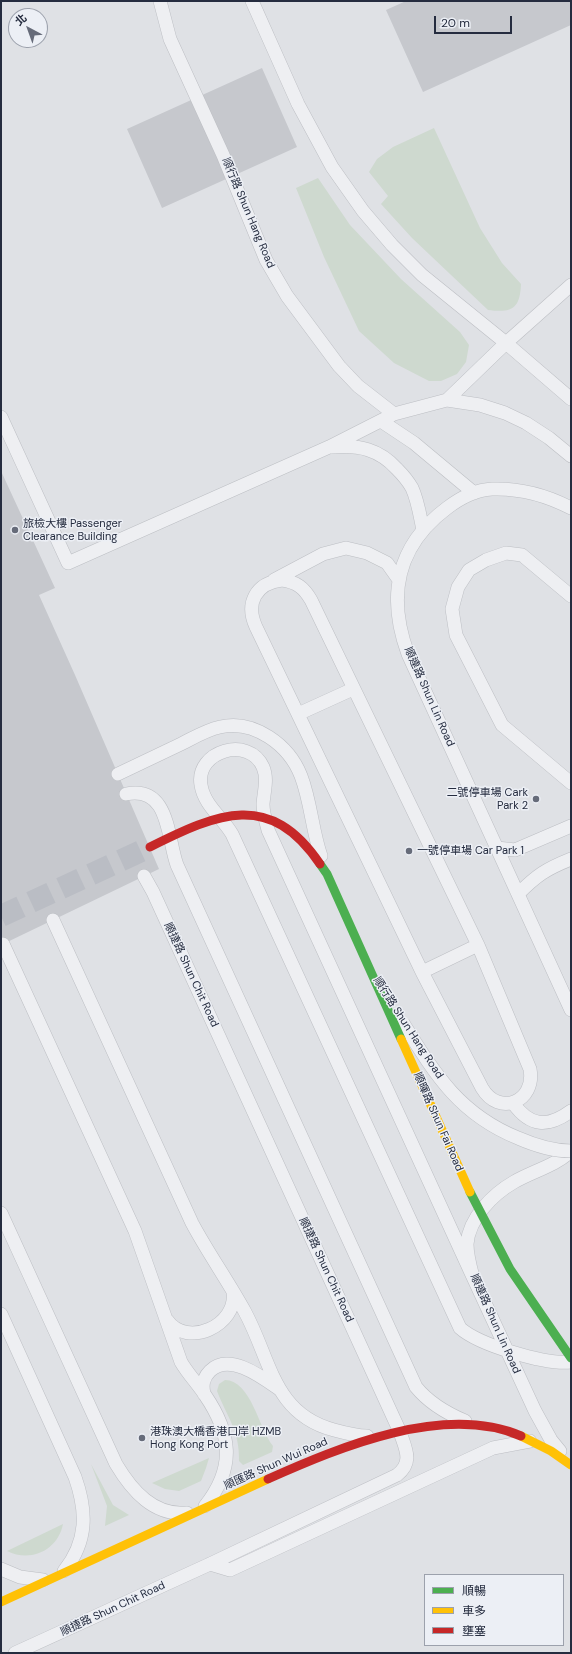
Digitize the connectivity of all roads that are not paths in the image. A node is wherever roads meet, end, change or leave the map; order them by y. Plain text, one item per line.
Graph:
1 (160, 1) edge
2 (252, 1) edge
3 (571, 286) edge
4 (506, 343) junction
5 (571, 399) edge
6 (447, 400) junction
7 (394, 414) junction
8 (1, 417) edge
9 (381, 421) junction
10 (329, 447) junction
11 (571, 456) edge
12 (474, 492) junction
13 (571, 508) edge
14 (423, 530) junction
15 (399, 580) junction
16 (273, 581) junction
17 (571, 596) edge
18 (353, 690) junction
19 (298, 714) junction
20 (118, 774) dead end
21 (571, 783) edge
22 (126, 794) dead end
23 (571, 826) edge
24 (150, 847) tunnel mouth
25 (497, 848) junction
26 (571, 859) edge
27 (327, 874) junction
28 (144, 876) dead end
29 (518, 894) junction
30 (53, 920) dead end
31 (3, 944) dead end
32 (478, 944) junction
33 (369, 969) junction
34 (422, 972) junction
35 (571, 1010) edge
36 (513, 1103) junction
37 (571, 1111) edge
38 (571, 1151) edge
39 (1, 1213) edge
40 (473, 1277) junction
41 (233, 1292) junction
42 (1, 1314) edge
43 (163, 1314) junction
44 (506, 1350) junction
45 (571, 1358) edge
46 (571, 1362) edge
47 (279, 1390) junction
48 (204, 1394) junction
49 (482, 1425) junction
50 (400, 1432) junction
51 (378, 1435) junction
52 (532, 1441) junction
53 (571, 1464) edge
54 (198, 1512) junction
55 (210, 1564) junction
56 (1, 1570) edge
57 (55, 1577) junction
58 (1, 1602) edge
59 (15, 1653) edge

1 - 7 lane, 順行路 Shun Hang Road
2 - 4 lane
3 - 4 lane
4 - 5 lane
4 - 6 lane
6 - 7 lane
6 - 11 lane
7 - 9 lane
8 - 10 lane
9 - 10 lane
9 - 12 lane
10 - 14 lane
12 - 13 lane, 順連路 Shun Lin Road
12 - 14 lane, 順連路 Shun Lin Road
14 - 15 lane, 順連路 Shun Lin Road
15 - 16 lane
15 - 25 lane, 順連路 Shun Lin Road
16 - 18 lane
16 - 19 lane
17 - 21 lane
18 - 19 lane
18 - 32 lane
19 - 34 lane
20 - 27 lane, 順暉路 Shun Fai Road, bridge
22 - 49 lane
23 - 25 lane
24 - 27 street, 順暉路 Shun Fai Road, bridge
25 - 29 lane, 順連路 Shun Lin Road
26 - 29 lane
27 - 33 street, 順暉路 Shun Fai Road, bridge
28 - 50 lane, 順捷路 Shun Chit Road
29 - 35 lane, 順連路 Shun Lin Road
30 - 41 lane
31 - 43 lane
32 - 34 lane
32 - 36 lane
33 - 38 lane, 順行路 Shun Hang Road, bridge
33 - 45 street, 順暉路 Shun Fai Road, bridge
34 - 36 lane
36 - 37 lane
38 - 40 lane, 順連路 Shun Lin Road
39 - 54 lane
40 - 44 lane, 順連路 Shun Lin Road
40 - 44 lane
41 - 43 lane
41 - 47 lane
42 - 57 lane
43 - 48 lane
44 - 46 lane
44 - 53 lane, 順連路 Shun Lin Road
47 - 48 lane
47 - 51 lane
48 - 54 lane
49 - 50 street, 順匯路 Shun Wui Road
49 - 52 street, 順匯路 Shun Wui Road
50 - 51 street, 順匯路 Shun Wui Road
50 - 55 lane, 順捷路 Shun Chit Road
51 - 54 street, 順匯路 Shun Wui Road
52 - 53 street, 順匯路 Shun Wui Road
52 - 55 lane
54 - 57 street, 順匯路 Shun Wui Road
55 - 59 lane, 順捷路 Shun Chit Road
56 - 57 lane
57 - 58 street, 順匯路 Shun Wui Road

